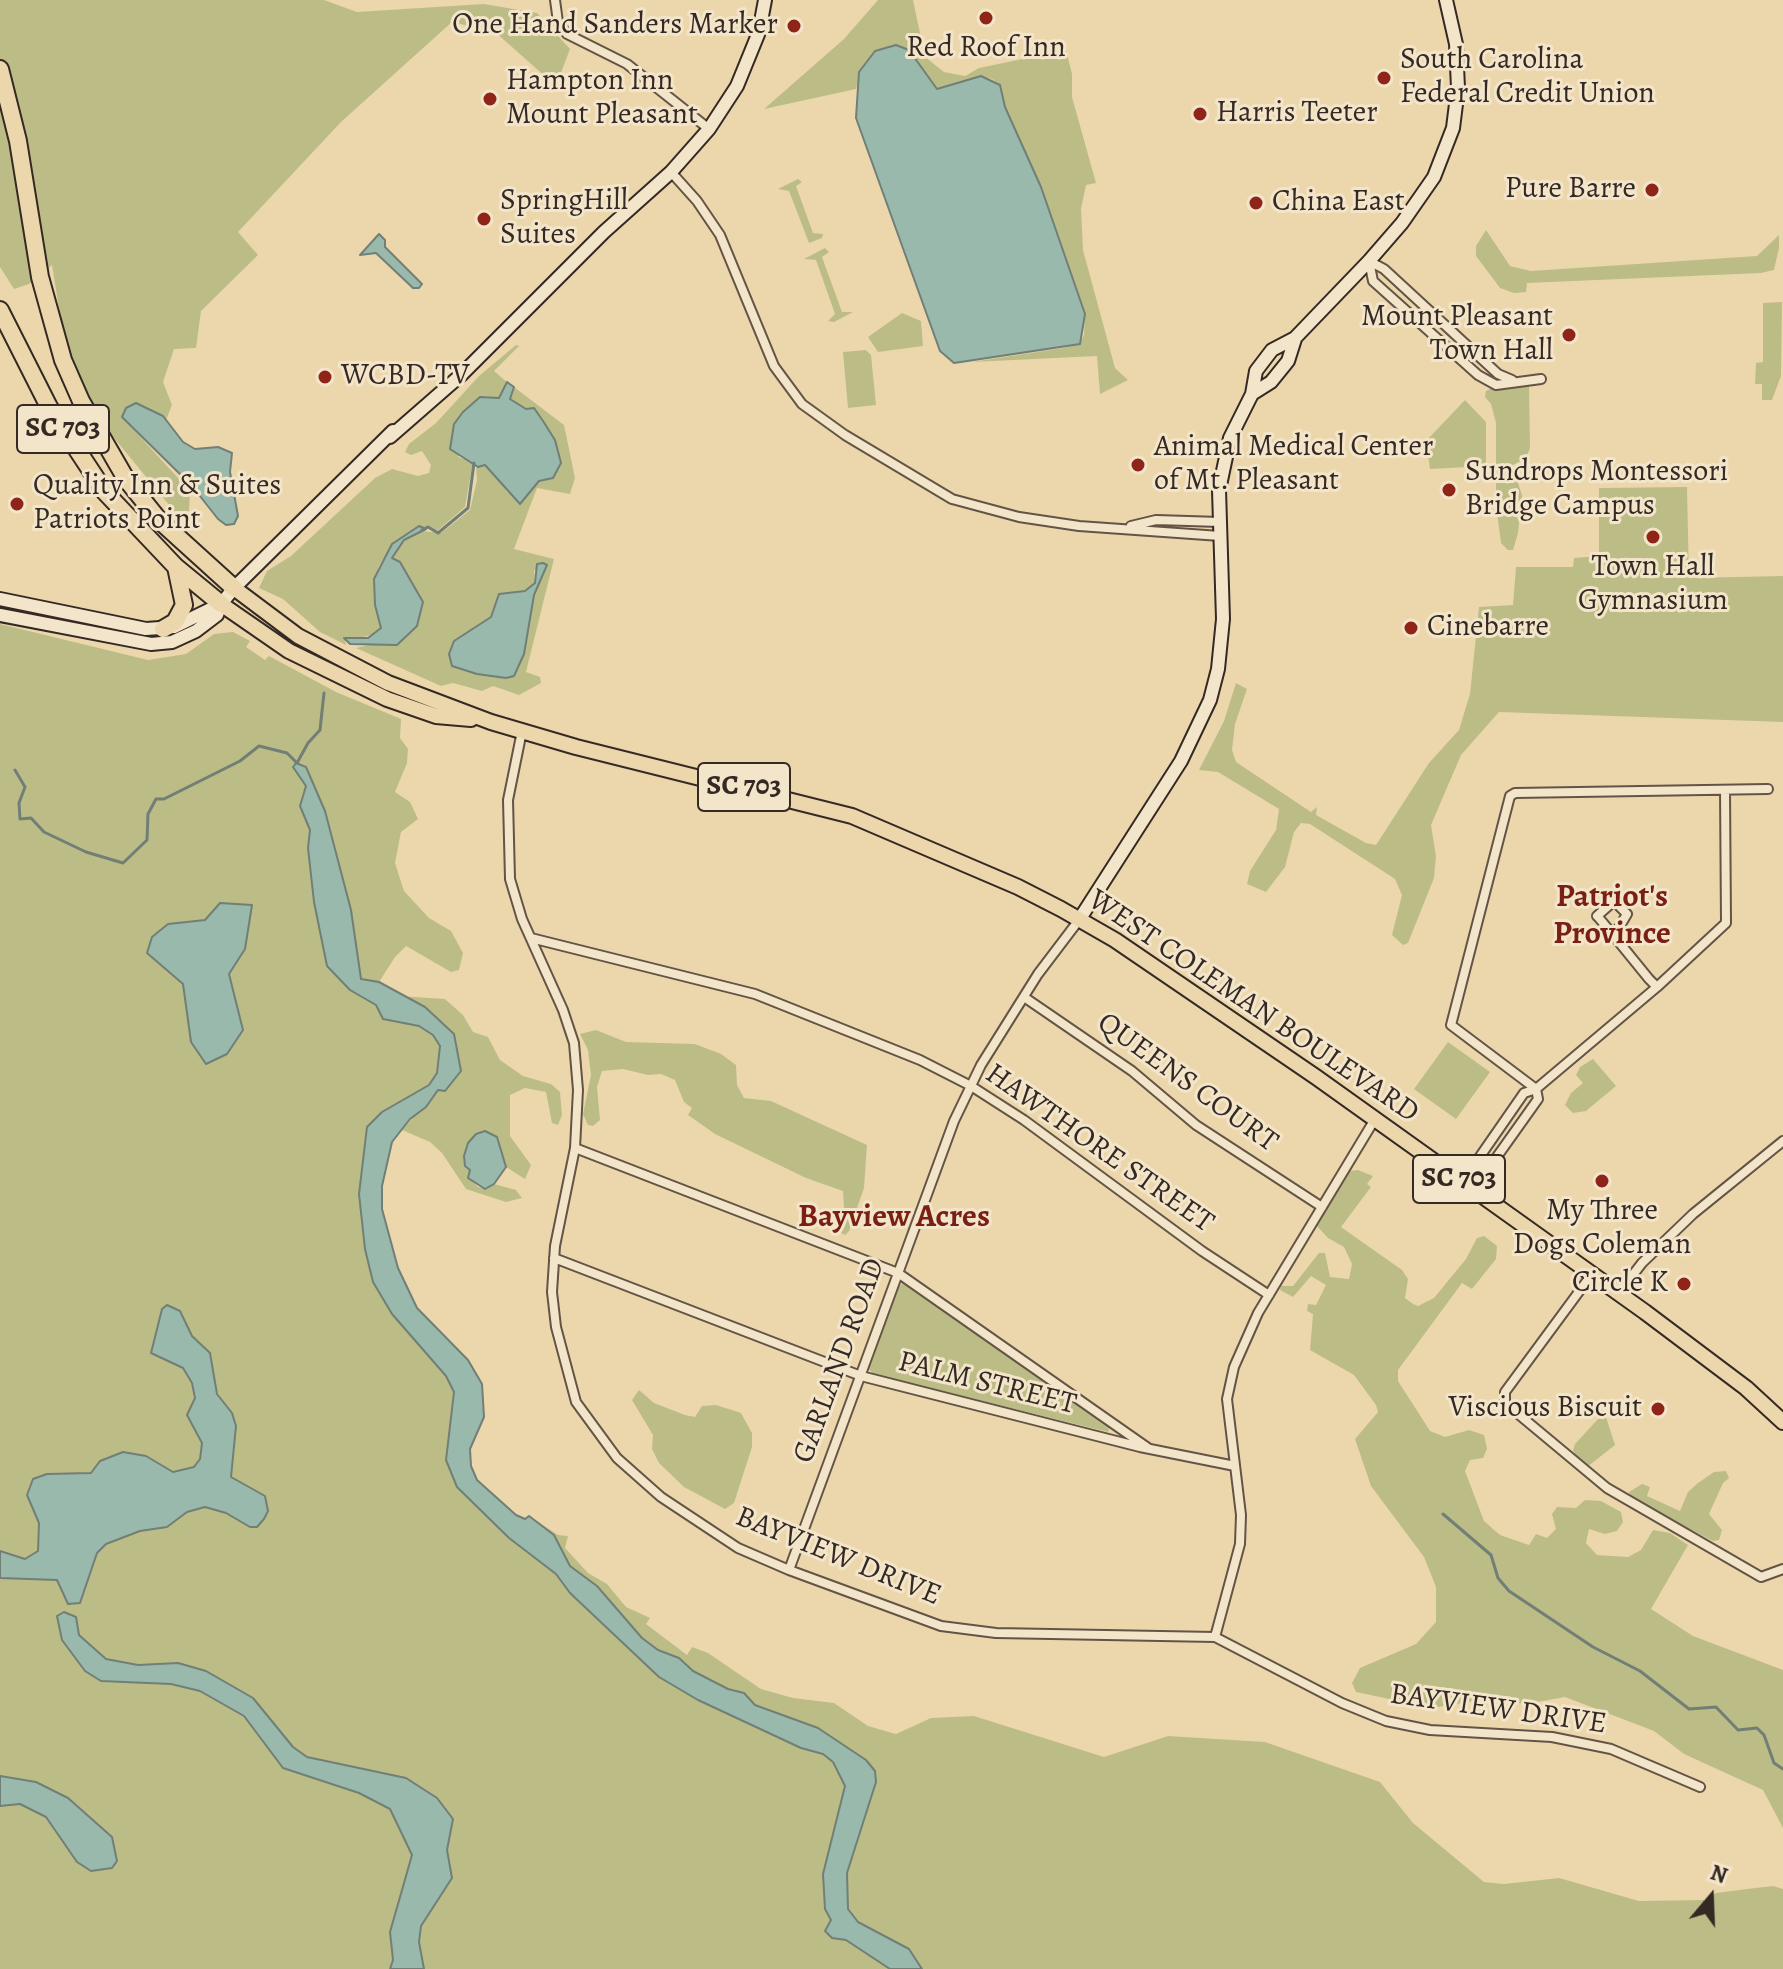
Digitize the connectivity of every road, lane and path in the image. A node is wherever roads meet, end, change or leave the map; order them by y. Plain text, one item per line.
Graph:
1 (555, 0) edge
2 (765, 0) edge
3 (1446, 0) edge
4 (0, 69) edge
5 (709, 129) junction
6 (671, 172) junction
7 (1369, 261) junction
8 (0, 310) edge
9 (1295, 338) junction
10 (1541, 379) dead end
11 (1515, 381) junction
12 (1252, 394) junction
13 (1220, 529) junction
14 (176, 567) junction
15 (234, 588) junction
16 (0, 599) edge
17 (221, 604) junction
18 (0, 615) edge
19 (163, 629) junction
20 (491, 722) junction
21 (522, 731) junction
22 (1768, 789) dead end
23 (1725, 790) junction
24 (1079, 920) junction
25 (1614, 936) dead end
26 (531, 938) junction
27 (1657, 987) junction
28 (1024, 997) junction
29 (971, 1086) junction
30 (1536, 1089) junction
31 (1375, 1119) junction
32 (1783, 1141) edge
33 (575, 1148) junction
34 (1468, 1185) junction
35 (1322, 1207) junction
36 (554, 1258) junction
37 (898, 1273) junction
38 (1592, 1274) junction
39 (1619, 1293) junction
40 (1269, 1295) junction
41 (861, 1376) junction
42 (1783, 1422) edge
43 (1151, 1450) junction
44 (1235, 1466) junction
45 (1783, 1569) edge
46 (789, 1570) junction
47 (1215, 1637) junction
48 (1700, 1787) dead end

1 - 5 street
2 - 5 street
3 - 7 street
4 - 15 highway, SC 703
5 - 6 street
6 - 13 street
6 - 15 street
7 - 9 street
7 - 11 street
7 - 11 street
8 - 14 highway, SC 703
9 - 12 street
9 - 12 street
10 - 11 street
12 - 13 street
13 - 24 street
14 - 17 highway, SC 703
14 - 19 highway
15 - 17 street
15 - 20 main road, WEST COLEMAN BOULEVARD / SC 703
16 - 19 street
17 - 18 street
17 - 19 street
17 - 20 main road, WEST COLEMAN BOULEVARD / SC 703
20 - 21 main road, WEST COLEMAN BOULEVARD / SC 703
21 - 24 main road, WEST COLEMAN BOULEVARD / SC 703
21 - 26 street, BAYVIEW DRIVE
22 - 23 street
23 - 27 street
23 - 30 street
24 - 28 street, GARLAND ROAD
24 - 31 main road, WEST COLEMAN BOULEVARD / SC 703
25 - 27 street
26 - 29 street, HAWTHORE STREET
26 - 33 street, BAYVIEW DRIVE
27 - 30 street
28 - 29 street, GARLAND ROAD
28 - 35 street, QUEENS COURT
29 - 37 street, GARLAND ROAD
29 - 40 street, HAWTHORE STREET
30 - 34 street
30 - 34 street
31 - 34 main road, WEST COLEMAN BOULEVARD / SC 703
31 - 35 street
32 - 39 street
33 - 36 street, BAYVIEW DRIVE
33 - 37 street
34 - 38 main road, WEST COLEMAN BOULEVARD / SC 703
35 - 40 street
36 - 41 street, PALM STREET
36 - 46 street, BAYVIEW DRIVE
37 - 41 street, GARLAND ROAD
37 - 43 street
38 - 39 main road, WEST COLEMAN BOULEVARD / SC 703
38 - 45 street
39 - 42 main road, WEST COLEMAN BOULEVARD / SC 703
40 - 44 street
41 - 43 street, PALM STREET
41 - 46 street, GARLAND ROAD
43 - 44 street, PALM STREET
44 - 47 street
46 - 47 street, BAYVIEW DRIVE
47 - 48 street, BAYVIEW DRIVE

